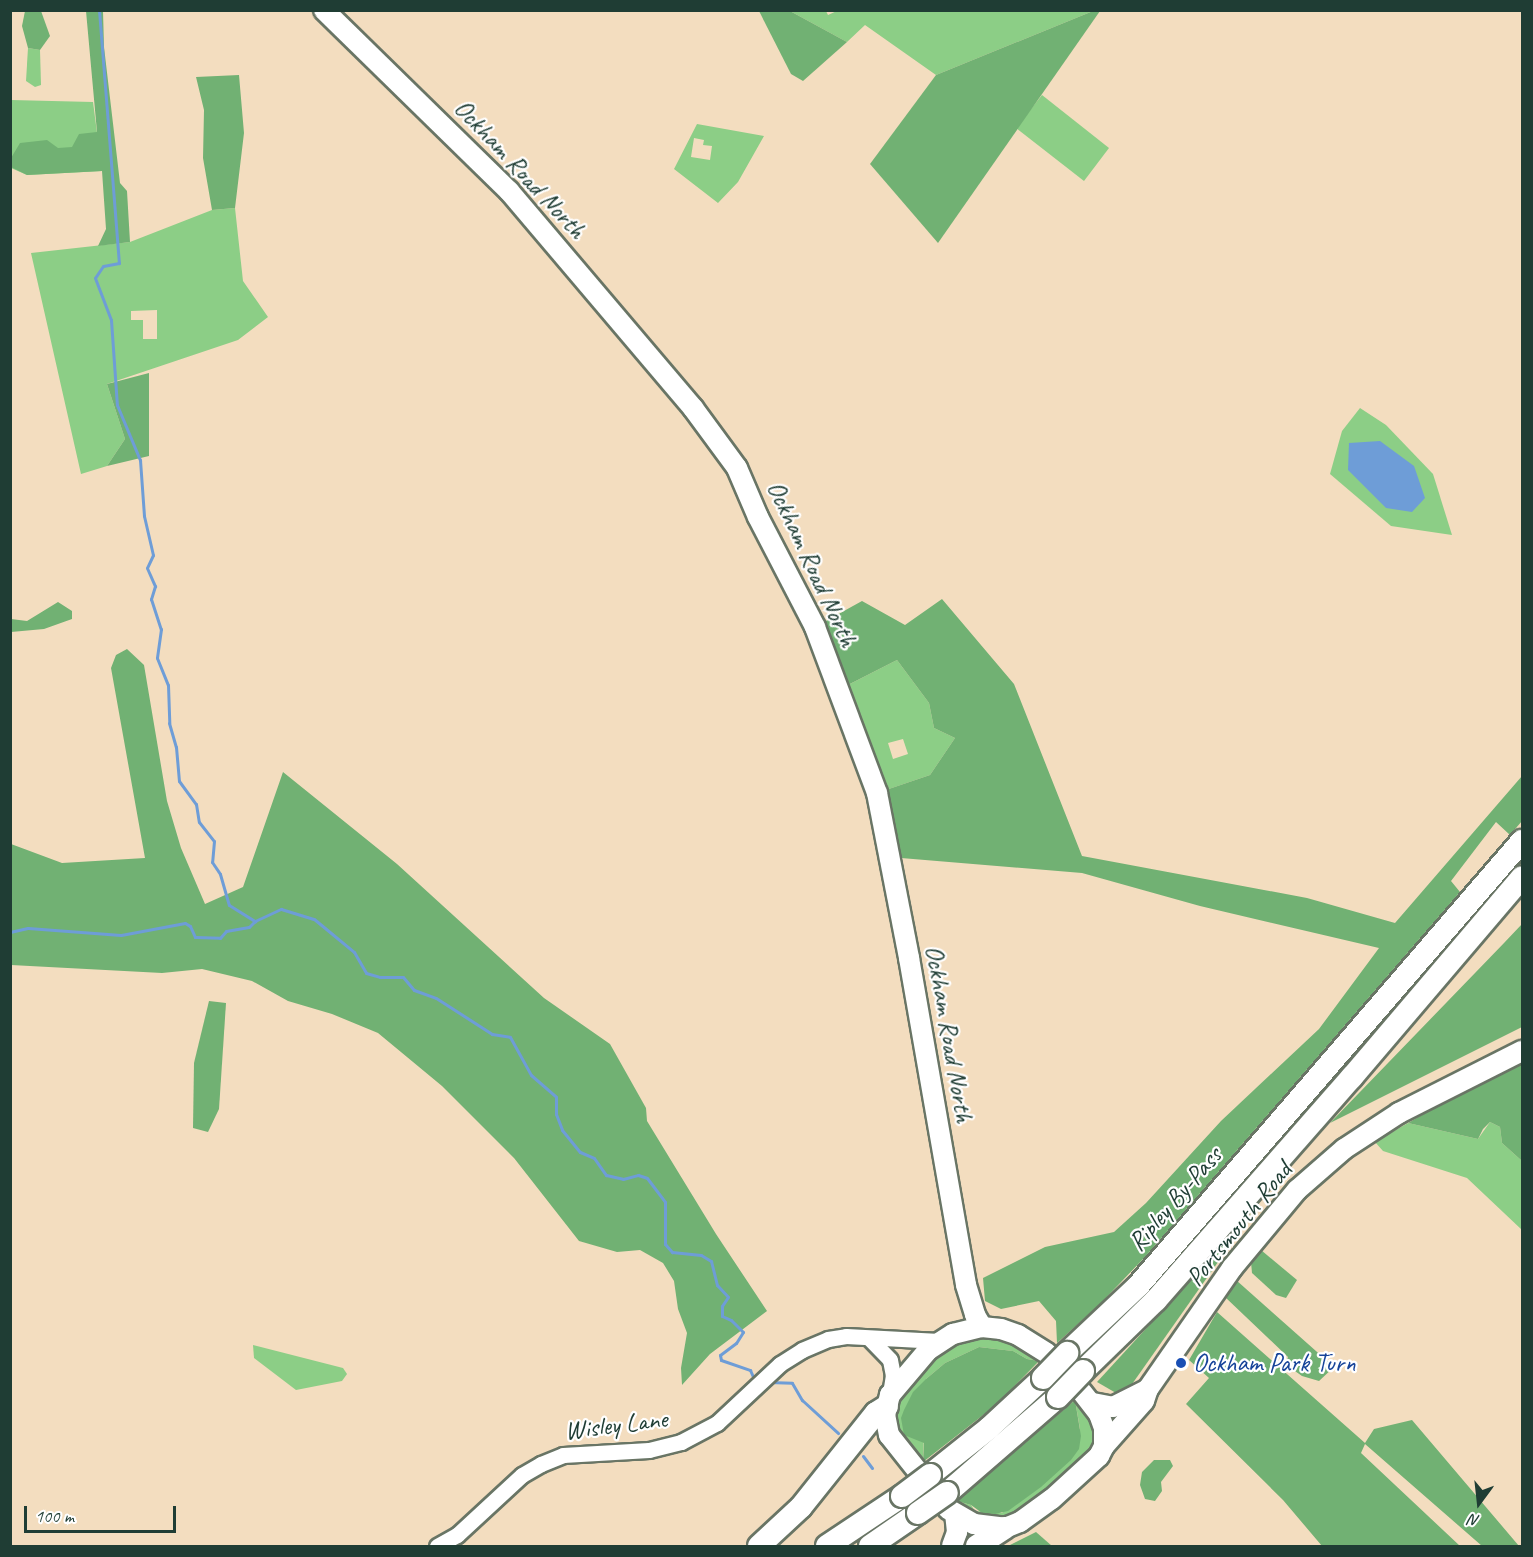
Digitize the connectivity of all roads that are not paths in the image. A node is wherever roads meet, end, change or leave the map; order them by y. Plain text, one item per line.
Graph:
1 (324, 10) edge
2 (1522, 842) edge
3 (1522, 877) edge
4 (1522, 1051) edge
5 (966, 1285) junction
6 (982, 1327) junction
7 (946, 1337) junction
8 (870, 1338) junction
9 (1057, 1353) junction
10 (1086, 1389) junction
11 (1148, 1389) junction
12 (889, 1400) junction
13 (1104, 1446) junction
14 (923, 1472) junction
15 (950, 1505) junction
16 (1005, 1528) junction
17 (436, 1546) edge
18 (759, 1546) edge
19 (827, 1546) edge
20 (870, 1546) edge
21 (952, 1546) edge
22 (977, 1546) edge

1 - 5 main road, Ockham Road North
2 - 9 highway, Ripley By-Pass
3 - 10 highway, Ripley By-Pass
4 - 11 main road, Portsmouth Road
5 - 6 main road, Ockham Road North
5 - 7 main road, Ockham Road North
6 - 7 main road
6 - 9 main road
7 - 8 street, Wisley Lane
7 - 12 main road
8 - 12 street
8 - 17 street, Wisley Lane
9 - 14 highway, Ripley By-Pass, bridge
10 - 11 main road, Portsmouth Road
10 - 13 main road
10 - 15 highway, Ripley By-Pass, bridge
11 - 13 main road, Portsmouth Road
12 - 14 main road
12 - 18 highway
13 - 16 main road, Portsmouth Road
14 - 19 highway, Ripley By-Pass, bridge
15 - 16 main road
15 - 20 highway, Ripley By-Pass, bridge
15 - 21 main road
16 - 22 highway

